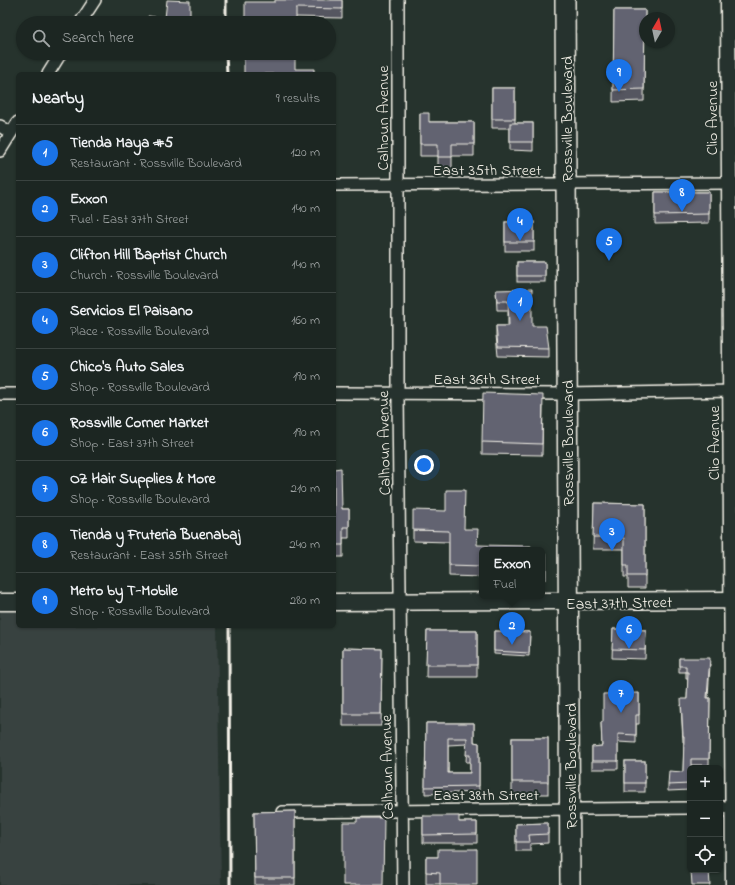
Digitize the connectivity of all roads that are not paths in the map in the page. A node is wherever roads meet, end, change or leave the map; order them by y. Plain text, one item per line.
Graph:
1 (398, 0) edge
2 (565, 0) edge
3 (728, 0) edge
4 (91, 1) edge
5 (84, 16) edge
6 (732, 32) edge
7 (57, 60) edge
8 (60, 60) edge
9 (49, 72) edge
10 (58, 72) edge
11 (16, 125) edge
12 (0, 126) edge
13 (11, 133) junction
14 (0, 151) edge
15 (732, 183) edge
16 (398, 184) junction
17 (336, 185) edge
18 (566, 185) junction
19 (732, 391) edge
20 (336, 393) edge
21 (0, 394) edge
22 (16, 394) edge
23 (398, 394) junction
24 (567, 394) junction
25 (734, 600) edge
26 (0, 602) edge
27 (16, 602) edge
28 (336, 602) edge
29 (569, 602) junction
30 (401, 603) junction
31 (729, 807) edge
32 (687, 808) edge
33 (570, 810) junction
34 (403, 811) junction
35 (282, 812) edge
36 (403, 885) edge
37 (570, 885) edge
38 (733, 885) edge

1 - 16 street, Calhoun Avenue
2 - 18 highway, Rossville Boulevard
3 - 6 street, Clio Avenue
4 - 5 street
6 - 15 street, Clio Avenue
7 - 9 street
8 - 10 street
11 - 13 street
12 - 13 street
13 - 14 street
15 - 18 street, East 35th Street
15 - 19 street, Clio Avenue
16 - 17 street, East 35th Street
16 - 18 street, East 35th Street
16 - 23 street, Calhoun Avenue
18 - 24 highway, Rossville Boulevard
19 - 24 street, East 36th Street
19 - 25 street, Clio Avenue
20 - 23 street, East 36th Street
21 - 22 street
23 - 24 street, East 36th Street
23 - 30 street, Calhoun Avenue
24 - 29 highway, Rossville Boulevard
25 - 29 main road, East 37th Street
25 - 31 street, Clio Avenue
26 - 27 main road
28 - 30 main road, East 37th Street
29 - 30 main road, East 37th Street
29 - 33 highway, Rossville Boulevard
30 - 34 street, Calhoun Avenue
31 - 38 street, Clio Avenue
32 - 33 street, East 38th Street
33 - 34 street, East 38th Street
33 - 37 highway, Rossville Boulevard
34 - 35 street, East 38th Street
34 - 36 street, Calhoun Avenue

